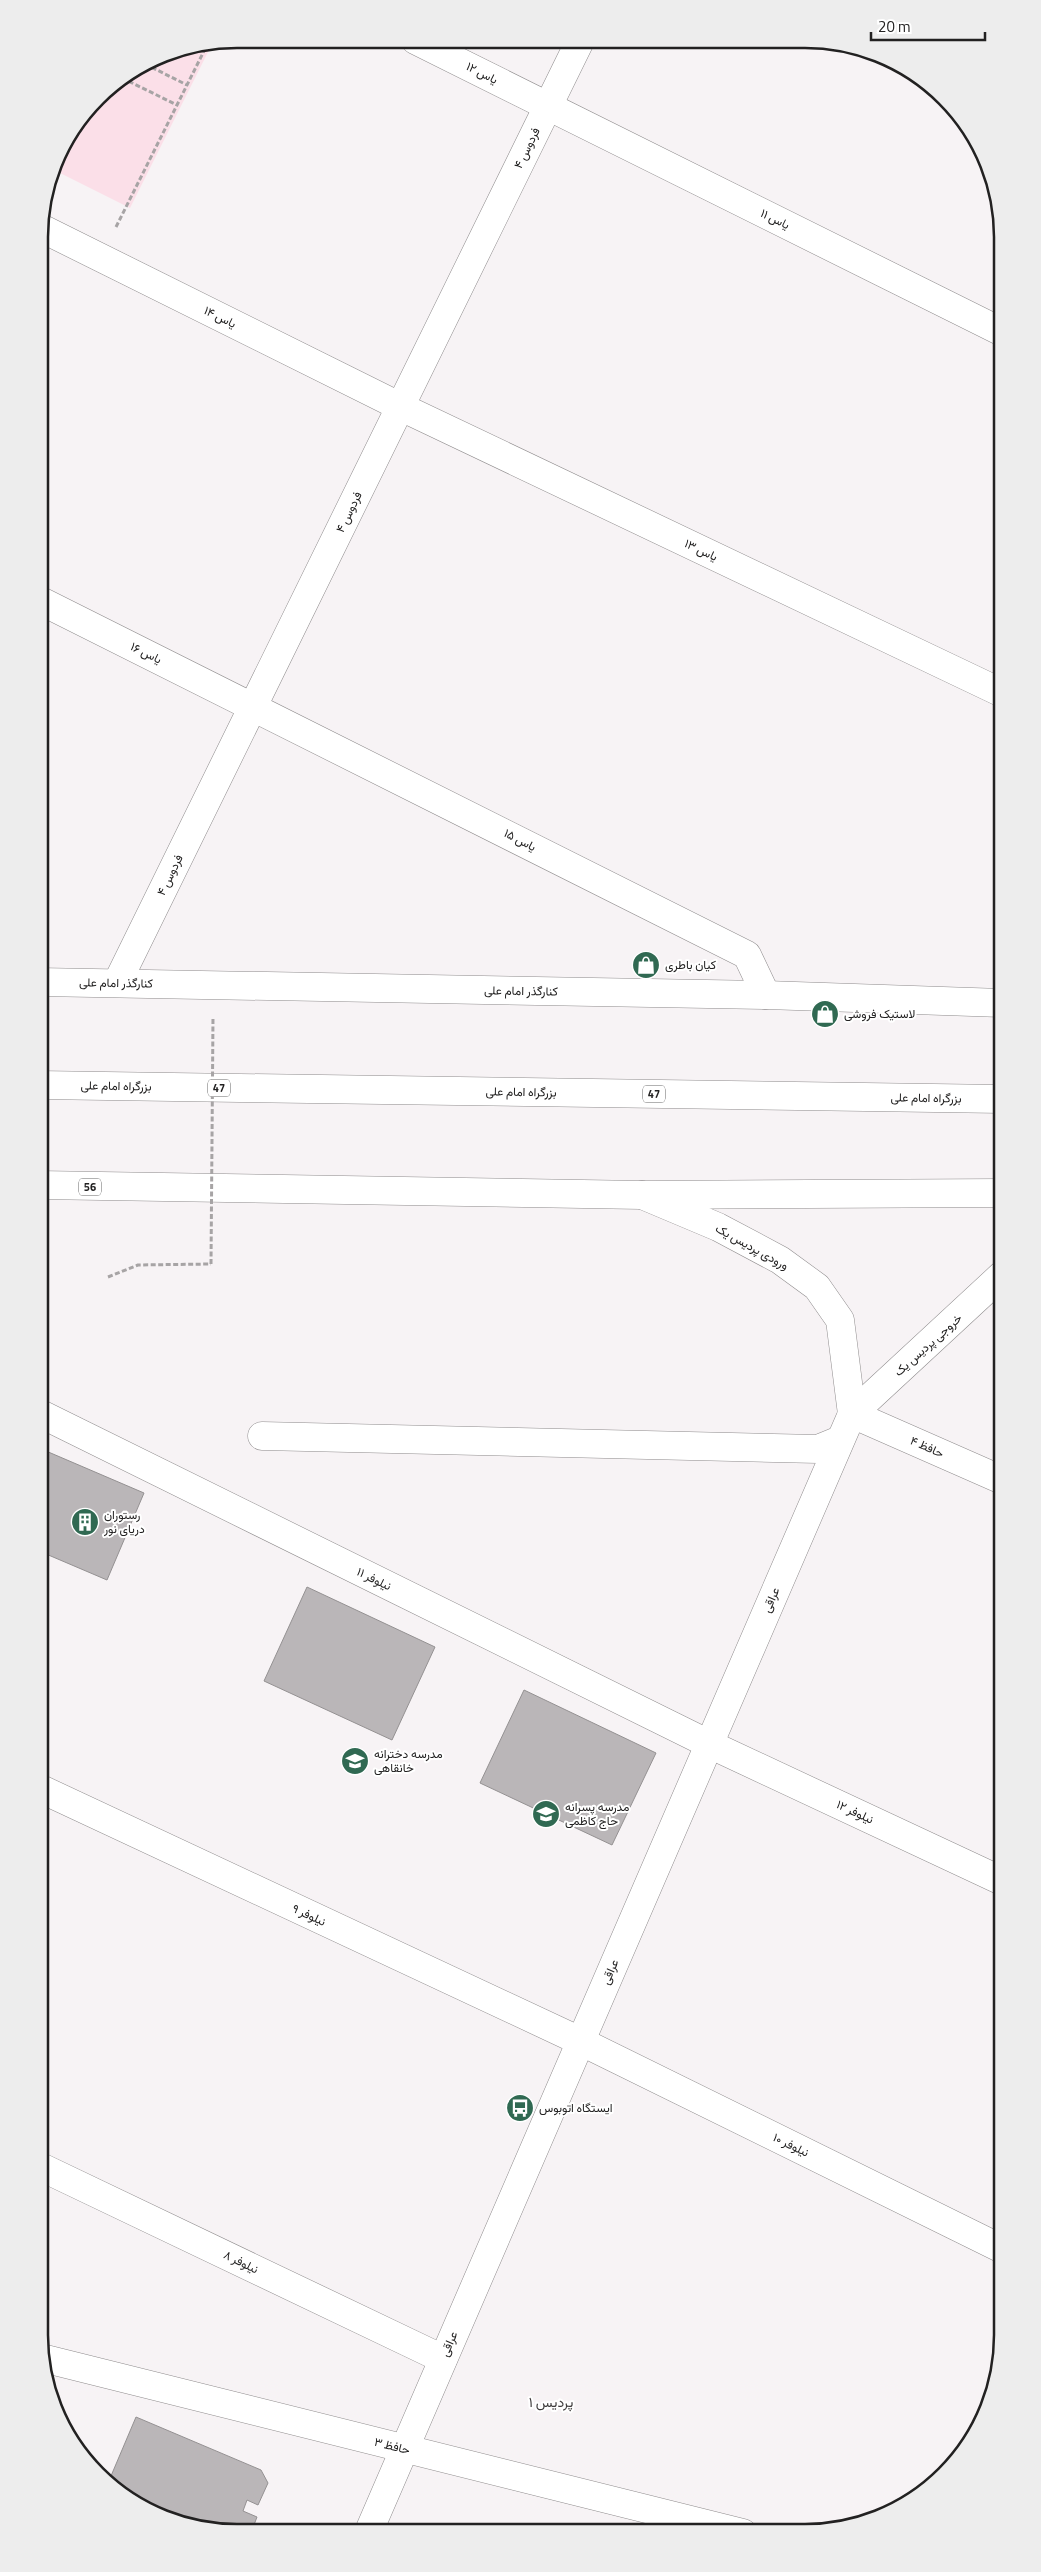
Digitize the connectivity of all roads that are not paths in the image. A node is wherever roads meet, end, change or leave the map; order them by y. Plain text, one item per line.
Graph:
1 (431, 48) edge
2 (577, 48) edge
3 (548, 106) junction
4 (48, 231) edge
5 (994, 328) edge
6 (400, 407) junction
7 (48, 604) edge
8 (994, 690) edge
9 (253, 706) junction
10 (48, 982) edge
11 (117, 983) junction
12 (766, 995) junction
13 (994, 1003) edge
14 (48, 1075) edge
15 (48, 1085) edge
16 (133, 1087) junction
17 (994, 1099) edge
18 (48, 1185) edge
19 (140, 1188) junction
20 (994, 1193) edge
21 (48, 1194) edge
22 (642, 1195) junction
23 (994, 1282) edge
24 (852, 1414) junction
25 (48, 1417) edge
26 (262, 1436) dead end
27 (840, 1440) junction
28 (994, 1476) edge
29 (709, 1744) junction
30 (48, 1792) edge
31 (994, 1877) edge
32 (580, 2041) junction
33 (48, 2170) edge
34 (994, 2244) edge
35 (443, 2359) junction
36 (49, 2360) edge
37 (404, 2449) junction
38 (372, 2524) edge
39 (706, 2524) edge

1 - 3 main road, یاس ۱۲
2 - 3 main road, فردوس ۴
3 - 5 main road, یاس ۱۱
3 - 6 main road, فردوس ۴
4 - 6 main road, یاس ۱۴
6 - 8 main road, یاس ۱۳
6 - 9 main road, فردوس ۴
7 - 9 main road, یاس ۱۶
9 - 11 main road, فردوس ۴
9 - 12 main road, یاس ۱۵
10 - 11 main road, کنارگذر امام علی
11 - 12 main road, کنارگذر امام علی
12 - 13 main road, کنارگذر امام علی
14 - 16 main road, 47
15 - 16 main road, بزرگراه امام علی
16 - 17 main road, بزرگراه امام علی / 47
18 - 19 main road, 56
19 - 21 main road
19 - 22 main road
20 - 22 main road
22 - 24 main road, ورودی پردیس یک
23 - 24 main road, خروجی پردیس یک
24 - 27 main road, عراقی
24 - 28 main road, حافظ ۴
25 - 29 main road, نیلوفر ۱۱
26 - 27 main road
27 - 29 main road, عراقی
29 - 31 main road, نیلوفر ۱۲
29 - 32 main road, عراقی
30 - 32 main road, نیلوفر ۹
32 - 34 main road, نیلوفر ۱۰
32 - 35 main road, عراقی
33 - 35 main road, نیلوفر ۸
35 - 37 main road, عراقی
36 - 37 main road, حافظ ۳
37 - 38 main road, عراقی
37 - 39 main road, حافظ ۳

